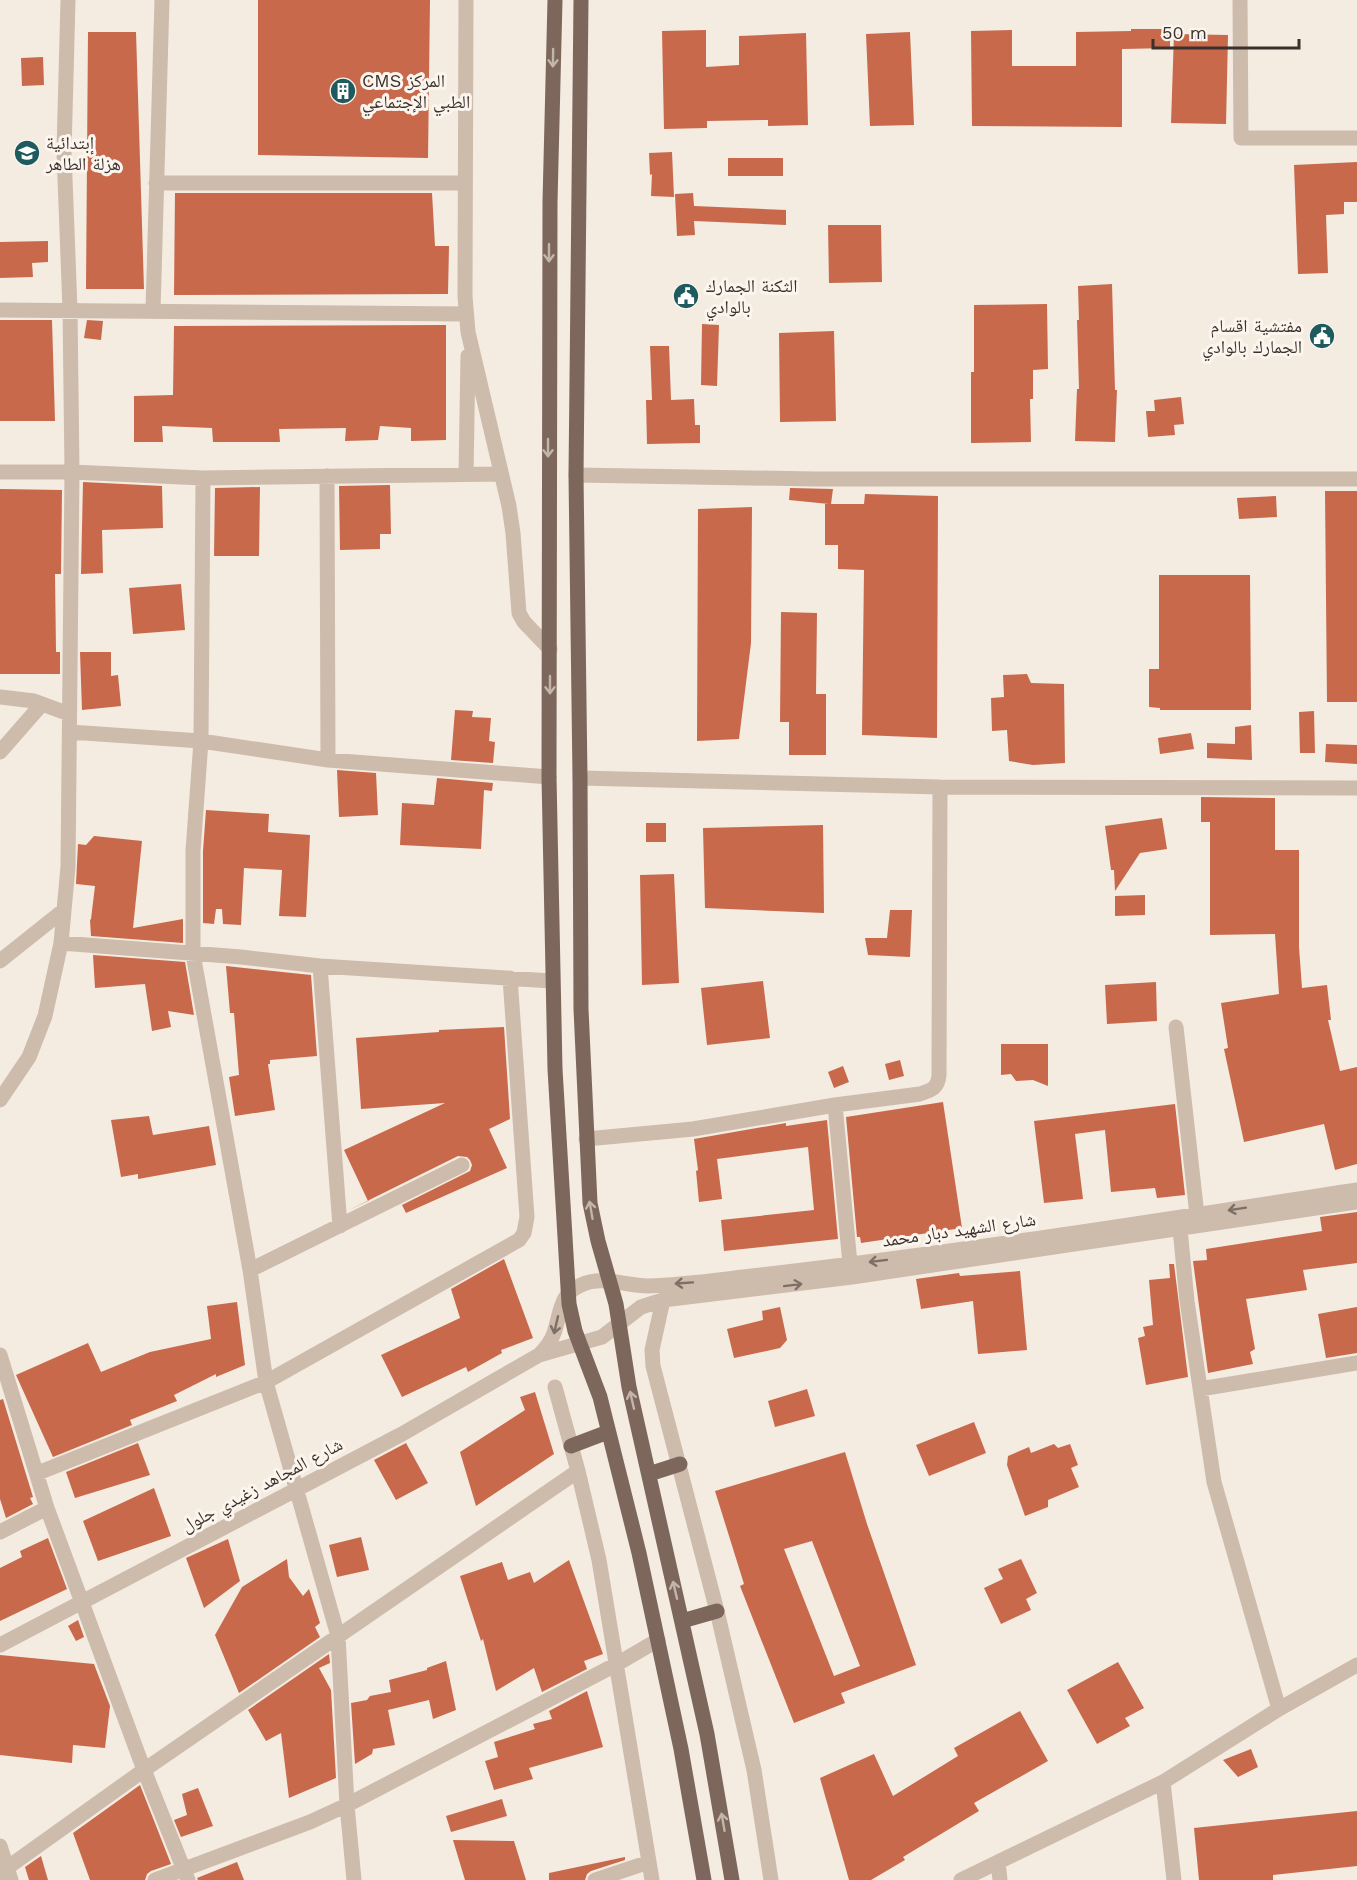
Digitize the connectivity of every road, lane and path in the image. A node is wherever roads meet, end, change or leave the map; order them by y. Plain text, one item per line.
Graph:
1 (68, 0) edge
2 (162, 0) edge
3 (466, 0) edge
4 (555, 0) edge
5 (580, 0) edge
6 (1240, 0) edge
7 (1357, 138) edge
8 (156, 183) junction
9 (465, 183) junction
10 (70, 309) junction
11 (0, 310) edge
12 (153, 310) junction
13 (466, 314) junction
14 (468, 332) junction
15 (0, 472) edge
16 (72, 472) junction
17 (466, 474) junction
18 (501, 474) junction
19 (576, 475) junction
20 (327, 476) junction
21 (203, 478) junction
22 (1357, 479) edge
23 (550, 649) junction
24 (0, 697) edge
25 (42, 704) junction
26 (69, 714) junction
27 (70, 732) junction
28 (201, 741) junction
29 (0, 752) edge
30 (328, 760) junction
31 (549, 777) junction
32 (580, 777) junction
33 (940, 787) junction
34 (1357, 788) edge
35 (64, 910) junction
36 (60, 943) junction
37 (193, 954) junction
38 (0, 961) edge
39 (320, 966) junction
40 (510, 978) junction
41 (552, 981) junction
42 (1176, 1027) dead end
43 (0, 1100) edge
44 (835, 1105) junction
45 (586, 1139) junction
46 (462, 1165) dead end
47 (1357, 1190) edge
48 (1357, 1202) edge
49 (1197, 1215) junction
50 (340, 1226) junction
51 (1180, 1229) junction
52 (850, 1264) junction
53 (250, 1269) junction
54 (611, 1281) junction
55 (764, 1282) junction
56 (568, 1293) junction
57 (663, 1300) junction
58 (620, 1323) junction
59 (580, 1344) junction
60 (0, 1355) edge
61 (538, 1355) junction
62 (1357, 1363) edge
63 (266, 1382) junction
64 (5, 1386) edge
65 (555, 1387) dead end
66 (1200, 1389) junction
67 (608, 1432) junction
68 (571, 1446) junction
69 (680, 1464) junction
70 (578, 1471) junction
71 (38, 1473) junction
72 (649, 1474) junction
73 (296, 1488) junction
74 (47, 1508) junction
75 (0, 1532) edge
76 (82, 1602) junction
77 (717, 1611) junction
78 (682, 1622) junction
79 (338, 1636) junction
80 (658, 1640) junction
81 (0, 1645) edge
82 (617, 1664) junction
83 (1357, 1665) edge
84 (1279, 1709) junction
85 (144, 1770) junction
86 (1162, 1782) junction
87 (347, 1805) junction
88 (0, 1846) edge
89 (649, 1862) junction
90 (998, 1862) junction
91 (6, 1874) edge
92 (186, 1875) edge
93 (155, 1880) edge
94 (354, 1880) edge
95 (595, 1880) edge
96 (652, 1880) edge
97 (704, 1880) edge
98 (732, 1880) edge
99 (771, 1880) edge
100 (961, 1880) edge
101 (1000, 1880) edge
102 (1174, 1880) edge

1 - 10 street
2 - 8 street
3 - 9 street
4 -> 23 main road
5 - 19 main road
6 - 7 street
8 - 9 street
8 - 12 street
9 - 13 street
10 - 11 street
10 - 12 street
10 - 16 street
12 - 13 street
13 - 14 street
14 - 17 street
14 - 18 street
15 - 16 street
16 - 21 street
16 - 26 street
17 - 18 street
17 - 20 street
18 - 23 street
19 - 22 street
19 - 32 main road
20 - 21 street
20 - 30 street
21 - 28 street
23 -> 31 main road
24 - 25 street
25 - 26 street
25 - 29 street
26 - 27 street
27 - 28 street
27 - 35 street
28 - 30 street
28 - 37 street
30 - 31 street
31 - 41 main road
32 - 33 street
32 - 45 main road
33 - 34 street
33 - 44 street
35 - 36 street
35 - 38 street
36 - 37 street
36 - 43 street
37 - 39 street
37 - 53 street
39 - 40 street
39 - 50 street
40 - 41 street
40 - 63 street
41 - 56 main road
42 - 49 street
44 - 45 street
44 - 52 street
54 -> 45 main road
46 - 50 street
47 -> 49 street, شارع الشهيد دبار محمد
48 - 51 street, شارع الشهيد دبار محمد
49 -> 52 street, شارع الشهيد دبار محمد
50 - 53 street
55 -> 51 street, شارع الشهيد دبار محمد
51 - 66 street
52 - 55 street, شارع الشهيد دبار محمد
53 - 63 street
55 -> 54 street, شارع الشهيد دبار محمد
54 - 56 street, شارع الشهيد دبار محمد
54 - 58 main road
55 - 57 street, شارع الشهيد دبار محمد
56 - 59 main road
56 -> 61 street, شارع المجاهد زغيدي جلول
57 - 58 street, شارع الشهيد دبار محمد
57 - 69 street
58 - 59 street, شارع الشهيد دبار محمد
72 -> 58 main road
59 - 61 street, شارع المجاهد زغيدي جلول
59 - 67 main road
60 - 64 street
61 - 73 street, شارع المجاهد زغيدي جلول
62 - 66 street
63 - 71 street
63 - 73 street
64 - 71 street
65 - 68 street
66 - 84 street
67 - 68 main road
67 - 80 main road
68 - 70 street
69 - 72 main road
69 - 77 street
70 - 79 street
70 - 82 street
71 - 74 street
78 -> 72 main road
73 - 76 street, شارع المجاهد زغيدي جلول
73 - 79 street
74 - 75 street
74 - 76 street
76 - 81 street, شارع المجاهد زغيدي جلول
76 - 85 street
77 - 78 main road
77 - 99 street
98 -> 78 main road
79 - 85 street
79 - 87 street
80 - 82 street
80 - 97 main road
82 - 87 street
82 - 89 street
83 - 84 street
84 - 86 street
85 - 91 street
85 - 92 street
86 - 90 street
86 - 102 street
87 - 92 street
87 - 94 street
88 - 91 street
89 - 95 street
89 - 96 street
90 - 100 street
90 - 101 street
92 - 93 street

